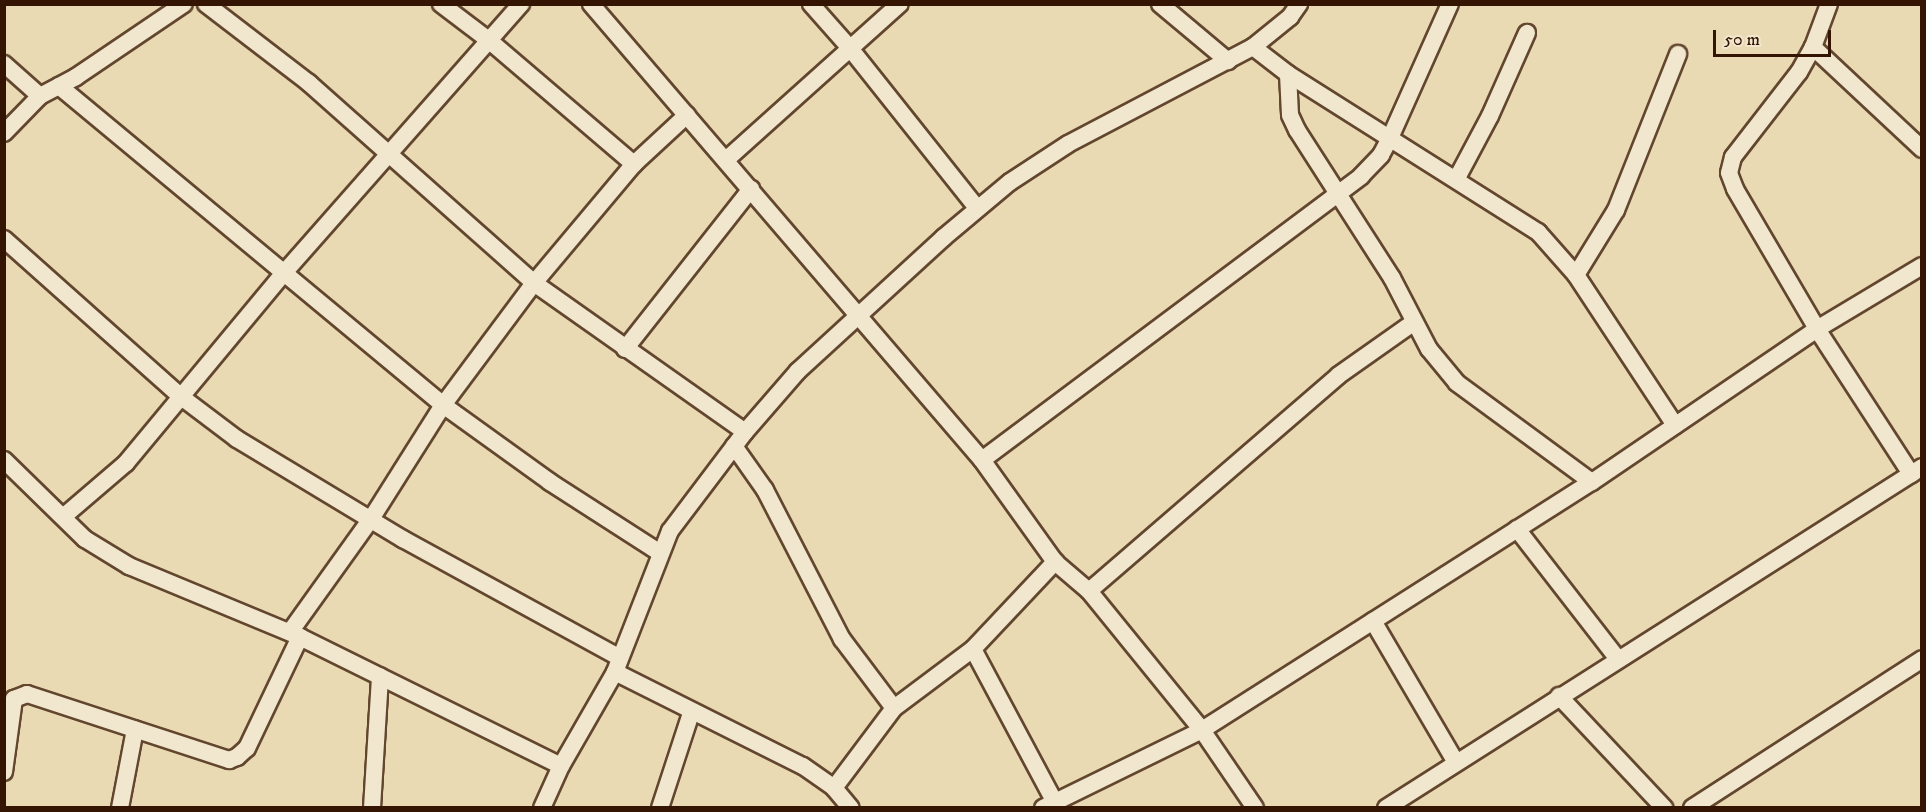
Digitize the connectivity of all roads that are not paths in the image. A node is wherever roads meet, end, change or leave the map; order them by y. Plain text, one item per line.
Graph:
1 (184, 4) edge
2 (206, 4) edge
3 (441, 4) edge
4 (521, 4) edge
5 (591, 4) edge
6 (811, 4) edge
7 (900, 4) edge
8 (1160, 4) edge
9 (1299, 4) edge
10 (1450, 4) edge
11 (1829, 4) edge
12 (1527, 33) dead end
13 (491, 42) junction
14 (849, 47) junction
15 (1253, 47) junction
16 (1813, 47) junction
17 (1677, 54) dead end
18 (1228, 60) junction
19 (4, 64) edge
20 (1288, 74) junction
21 (59, 86) junction
22 (40, 96) junction
23 (687, 115) junction
24 (4, 133) edge
25 (1390, 138) junction
26 (1922, 149) edge
27 (389, 152) junction
28 (727, 159) junction
29 (634, 164) junction
30 (1457, 178) junction
31 (751, 189) junction
32 (1339, 193) junction
33 (977, 208) junction
34 (4, 239) edge
35 (1922, 266) edge
36 (283, 274) junction
37 (1576, 275) junction
38 (534, 283) junction
39 (858, 318) junction
40 (1414, 322) junction
41 (1817, 329) junction
42 (625, 349) junction
43 (180, 396) junction
44 (443, 405) junction
45 (1675, 425) junction
46 (745, 432) junction
47 (734, 446) junction
48 (4, 460) edge
49 (982, 460) junction
50 (1916, 470) edge
51 (1592, 482) junction
52 (63, 517) junction
53 (371, 519) junction
54 (1517, 529) junction
55 (660, 553) junction
56 (1055, 562) junction
57 (1089, 591) junction
58 (1373, 621) junction
59 (295, 635) junction
60 (973, 649) junction
61 (1618, 658) junction
62 (1922, 658) edge
63 (617, 665) junction
64 (380, 676) junction
65 (1558, 696) junction
66 (894, 708) junction
67 (691, 713) junction
68 (135, 729) junction
69 (1202, 730) junction
70 (1455, 761) junction
71 (561, 766) junction
72 (4, 772) edge
73 (834, 788) junction
74 (1052, 805) edge
75 (120, 807) edge
76 (372, 807) edge
77 (542, 807) edge
78 (660, 807) edge
79 (851, 807) edge
80 (1255, 807) edge
81 (1386, 807) edge
82 (1664, 807) edge
83 (1692, 807) edge

1 - 21 street
2 - 27 street
3 - 13 street
4 - 13 street
5 - 23 street
6 - 14 street
7 - 14 street
8 - 18 street
9 - 15 street
10 - 25 street
11 - 16 street
12 - 30 street
13 - 27 street
13 - 29 street
14 - 28 street
14 - 33 street
15 - 18 street
15 - 20 street
16 - 26 street
16 - 41 street
17 - 37 street
18 - 33 street
19 - 22 street
20 - 25 street
20 - 32 street
21 - 22 street
21 - 36 street
22 - 24 street
23 - 28 street
23 - 29 street
25 - 30 street
25 - 32 street
27 - 36 street
27 - 38 street
28 - 31 street
29 - 38 street
30 - 37 street
31 - 39 street
31 - 42 street
32 - 40 street
32 - 49 street
33 - 39 street
34 - 43 street
35 - 41 street
36 - 43 street
36 - 44 street
37 - 45 street
38 - 42 street
38 - 44 street
39 - 46 street
39 - 49 street
40 - 51 street
40 - 57 street
41 - 45 street
41 - 50 street
42 - 46 street
43 - 52 street
43 - 53 street
44 - 53 street
44 - 55 street
45 - 51 street
46 - 47 street
47 - 55 street
47 - 66 street
48 - 52 street
49 - 56 street
50 - 61 street
51 - 54 street
52 - 59 street
53 - 59 street
53 - 63 street
54 - 58 street
54 - 61 street
55 - 63 street
56 - 57 street
56 - 60 street
57 - 69 street
58 - 69 street
58 - 70 street
59 - 64 street
59 - 68 street
60 - 66 street
60 - 74 street
61 - 65 street
62 - 83 street
63 - 67 street
63 - 71 street
64 - 71 street
64 - 76 street
65 - 70 street
65 - 82 street
66 - 73 street
67 - 73 street
67 - 78 street
68 - 72 street
68 - 75 street
69 - 74 street
69 - 80 street
70 - 81 street
71 - 77 street
73 - 79 street

